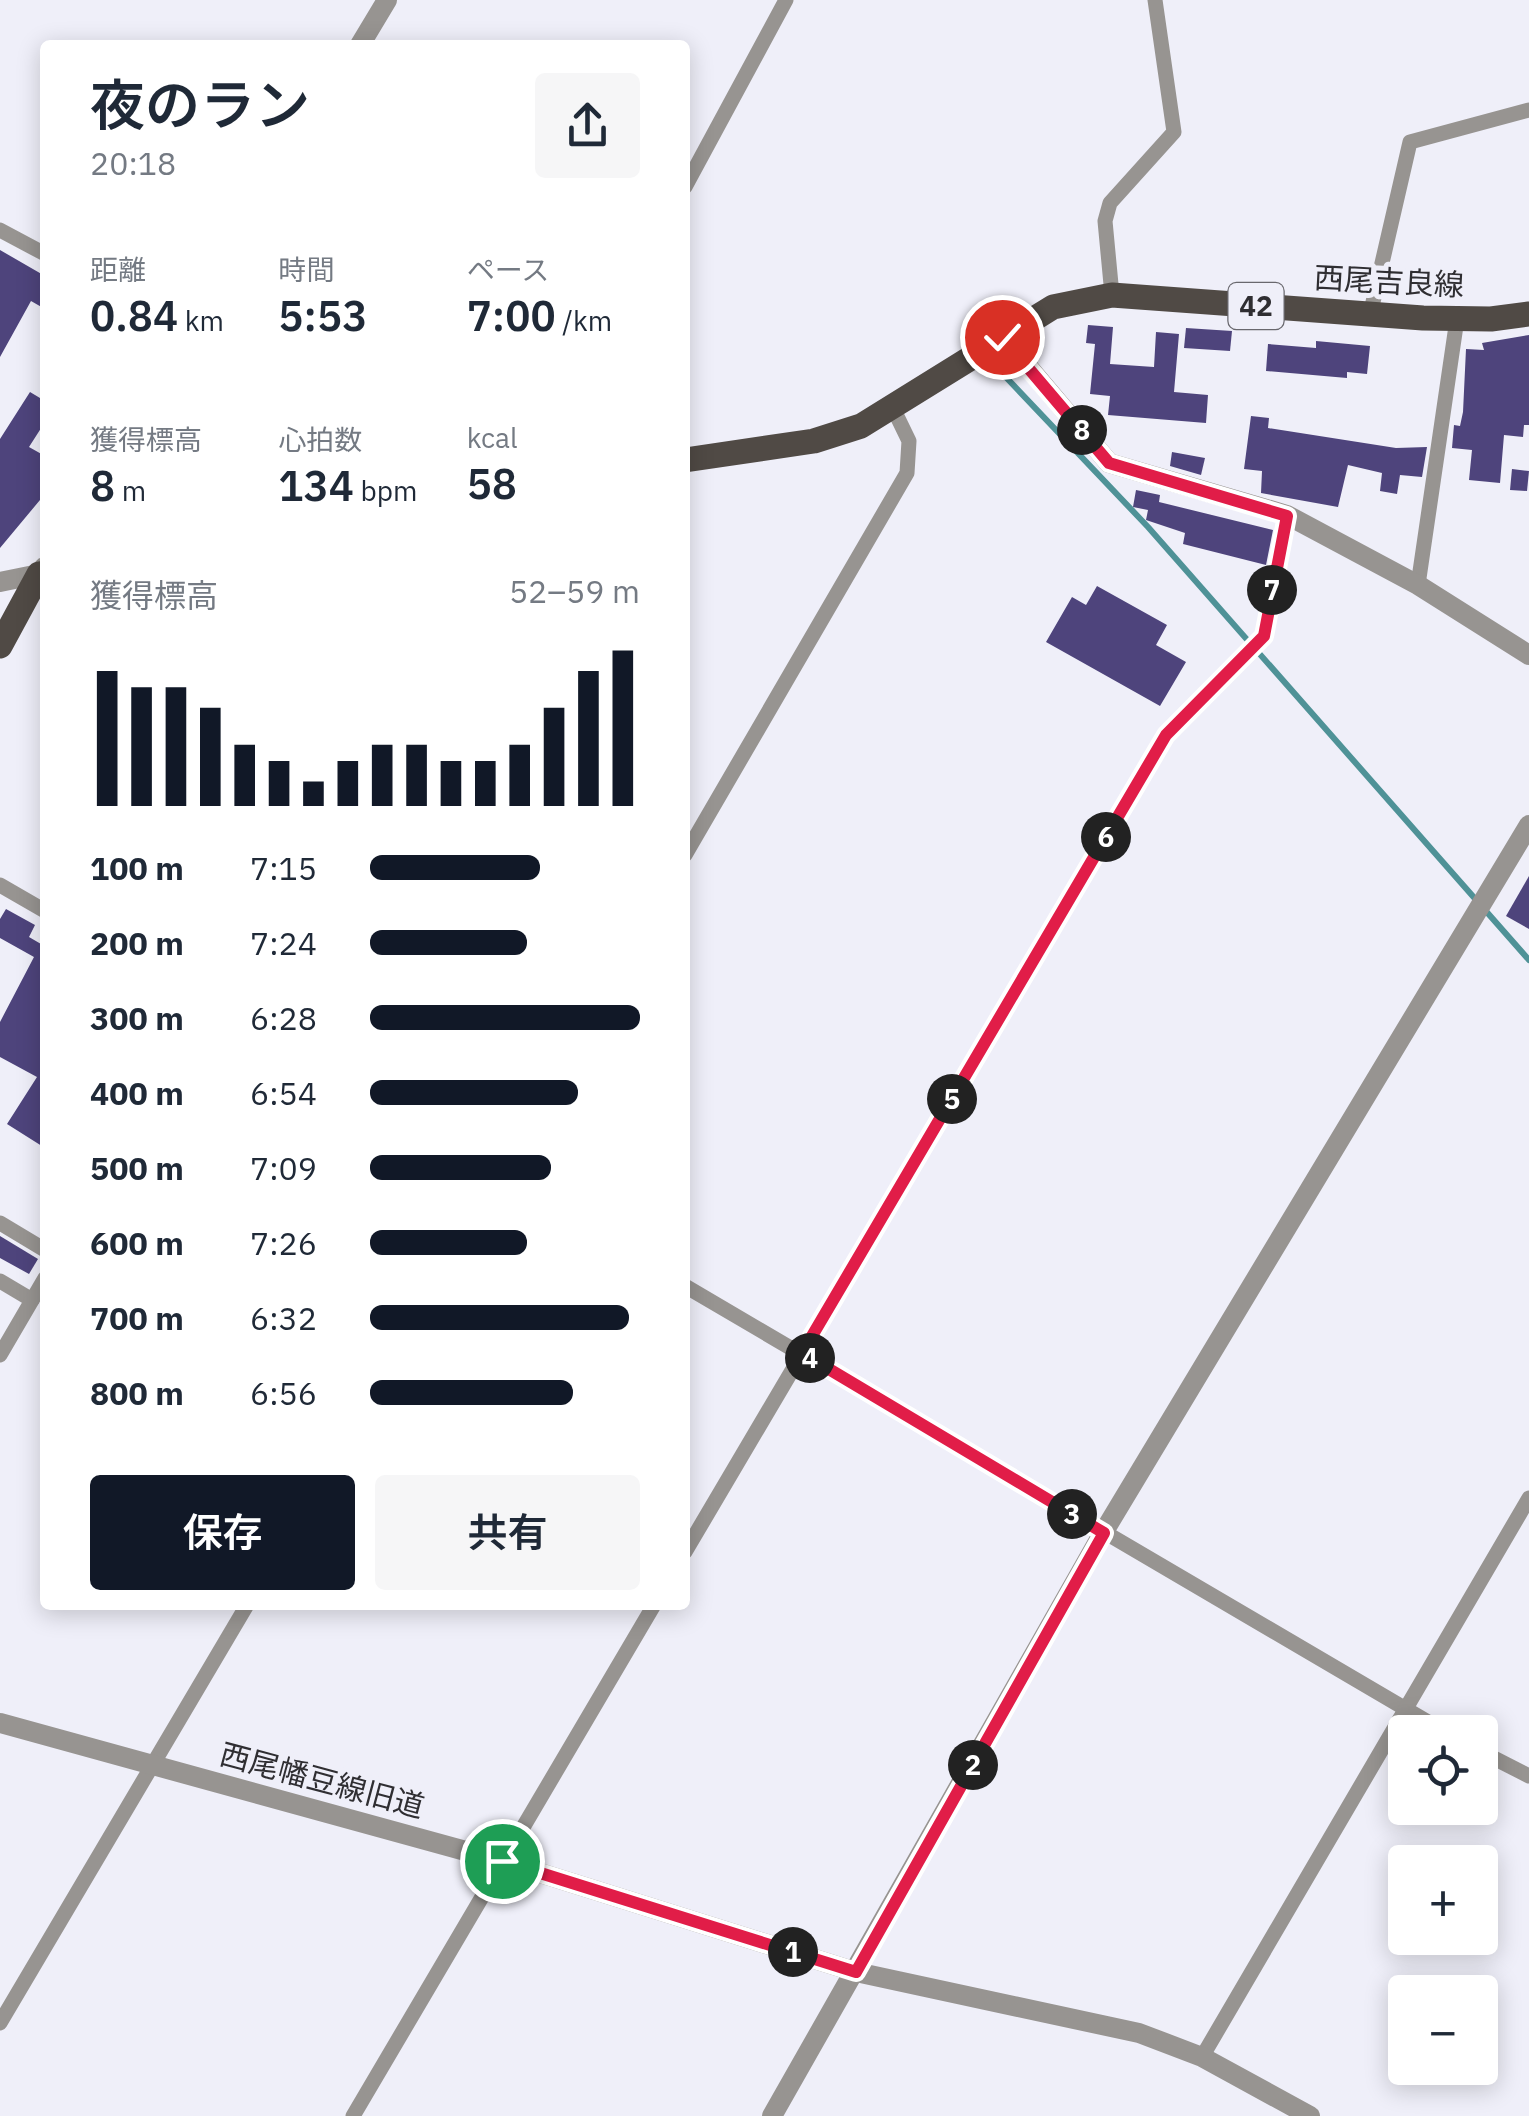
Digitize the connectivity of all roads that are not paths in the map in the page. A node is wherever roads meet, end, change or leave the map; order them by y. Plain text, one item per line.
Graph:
1 (387, 0) edge
2 (786, 0) edge
3 (1155, 0) edge
4 (363, 40) edge
5 (1529, 110) edge
6 (690, 177) edge
7 (0, 230) edge
8 (40, 251) edge
9 (1112, 294) junction
10 (1529, 314) edge
11 (1370, 315) junction
12 (1457, 319) junction
13 (991, 344) junction
14 (892, 408) junction
15 (690, 459) edge
16 (1287, 516) junction
17 (40, 572) edge
18 (40, 576) edge
19 (0, 582) edge
20 (1418, 585) junction
21 (0, 646) edge
22 (1529, 655) edge
23 (1529, 825) edge
24 (690, 845) edge
25 (0, 884) edge
26 (40, 908) edge
27 (0, 1223) edge
28 (40, 1247) edge
29 (0, 1282) edge
30 (40, 1286) edge
31 (690, 1289) edge
32 (32, 1300) junction
33 (802, 1353) junction
34 (0, 1355) edge
35 (1529, 1498) edge
36 (1104, 1533) junction
37 (690, 1543) edge
38 (244, 1610) edge
39 (651, 1610) edge
40 (1402, 1710) junction
41 (1412, 1715) edge
42 (0, 1722) edge
43 (1498, 1760) edge
44 (152, 1767) junction
45 (1529, 1776) edge
46 (502, 1861) junction
47 (856, 1972) junction
48 (0, 2023) edge
49 (1202, 2056) junction
50 (354, 2116) edge
51 (772, 2116) edge
52 (1310, 2116) edge

1 - 4 street
2 - 6 street
3 - 9 street
5 - 11 street
7 - 8 street
9 - 11 main road, 西尾吉良線 / 42
9 - 13 main road, 西尾吉良線 / 42
10 - 12 main road, 西尾吉良線 / 42
11 - 12 main road, 西尾吉良線 / 42
12 - 20 street
13 - 14 main road, 西尾吉良線 / 42
13 - 16 street
14 - 15 main road, 西尾吉良線 / 42
14 - 24 street
16 - 20 street
16 - 33 street
17 - 19 street
18 - 21 main road
20 - 22 street
23 - 36 street
25 - 26 street
27 - 28 street
29 - 32 street
30 - 32 street
31 - 33 street
32 - 34 street
33 - 36 street
33 - 37 street
35 - 40 street
36 - 40 street
36 - 47 street
38 - 44 street
39 - 46 street
40 - 41 street
40 - 49 street
42 - 44 street, 西尾幡豆線旧道
43 - 45 street
44 - 46 street, 西尾幡豆線旧道
44 - 48 street
46 - 47 street, 西尾幡豆線旧道
46 - 50 street
47 - 49 street, 西尾幡豆線旧道
47 - 51 street
49 - 52 street, 西尾幡豆線旧道

